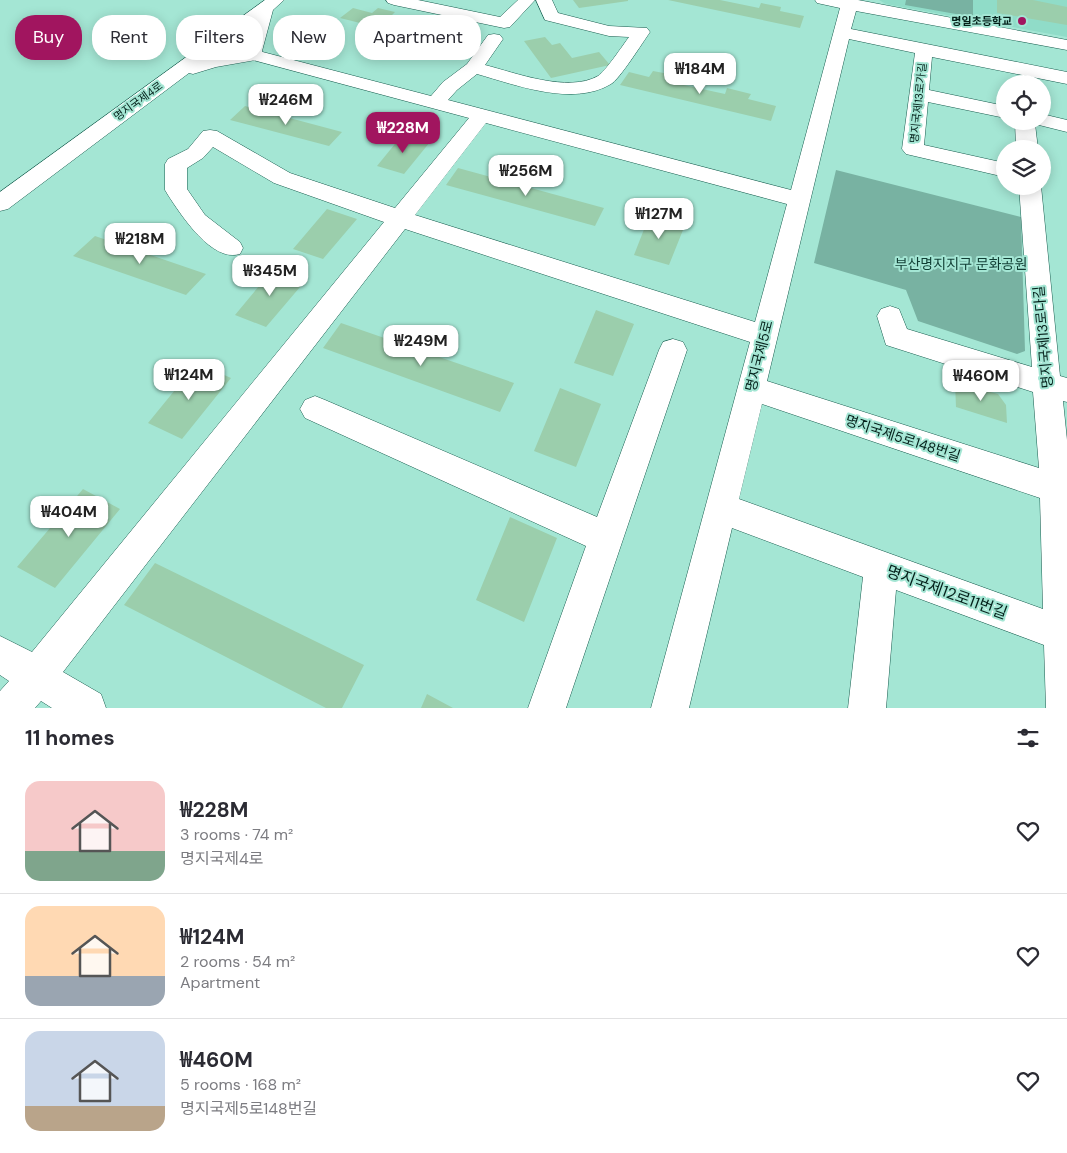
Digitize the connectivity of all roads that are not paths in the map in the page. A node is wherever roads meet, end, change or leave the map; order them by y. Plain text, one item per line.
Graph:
1 (394, 0) edge
2 (527, 0) edge
3 (841, 2) edge
4 (271, 4) edge
5 (548, 8) edge
6 (504, 23) junction
7 (263, 25) edge
8 (609, 31) junction
9 (640, 32) junction
10 (842, 32) junction
11 (494, 39) dead end
12 (1067, 45) edge
13 (924, 50) junction
14 (263, 57) edge
15 (225, 60) edge
16 (474, 68) junction
17 (177, 73) junction
18 (1067, 78) edge
19 (919, 94) junction
20 (435, 103) junction
21 (996, 110) edge
22 (482, 115) junction
23 (1051, 122) edge
24 (1067, 126) edge
25 (996, 168) edge
26 (1031, 195) edge
27 (800, 200) junction
28 (0, 203) edge
29 (398, 218) junction
30 (231, 248) dead end
31 (890, 316) dead end
32 (764, 336) junction
33 (672, 350) dead end
34 (1057, 386) edge
35 (751, 388) junction
36 (314, 409) dead end
37 (1061, 490) edge
38 (720, 508) junction
39 (606, 538) junction
40 (880, 567) junction
41 (1062, 634) junction
42 (0, 654) edge
43 (36, 677) junction
44 (11, 708) edge
45 (87, 708) edge
46 (547, 708) edge
47 (670, 708) edge
48 (867, 708) edge
49 (1065, 708) edge

1 - 6 street
2 - 6 street
3 - 10 street, 명지국제5로
3 - 12 street, 명지국제5로
4 - 7 street
4 - 17 street, 명지국제4로
5 - 6 street
5 - 8 street
8 - 9 street
8 - 9 street
9 - 16 street
10 - 13 street
10 - 27 street, 명지국제5로
11 - 16 street
13 - 18 street, 명지국제13로가길
13 - 19 street, 명지국제13로가길
14 - 20 street
15 - 17 street
16 - 20 street
17 - 28 street, 명지국제4로
19 - 21 street
19 - 25 street, 명지국제13로가길
20 - 22 street
22 - 27 street
22 - 29 street
23 - 24 street
26 - 34 street, 명지국제13로다길
27 - 32 street, 명지국제5로
29 - 30 street
29 - 32 street
29 - 43 street
31 - 34 street
32 - 35 street, 명지국제5로
33 - 39 street
34 - 37 street, 명지국제13로다길
35 - 37 street, 명지국제5로148번길
35 - 38 street, 명지국제5로
36 - 39 street
37 - 41 street
38 - 40 street
38 - 47 street, 명지국제5로
39 - 46 street
40 - 41 street, 명지국제12로11번길
40 - 48 street, 명지국제12로11번길
41 - 49 street
42 - 43 street
43 - 44 street
43 - 45 street

